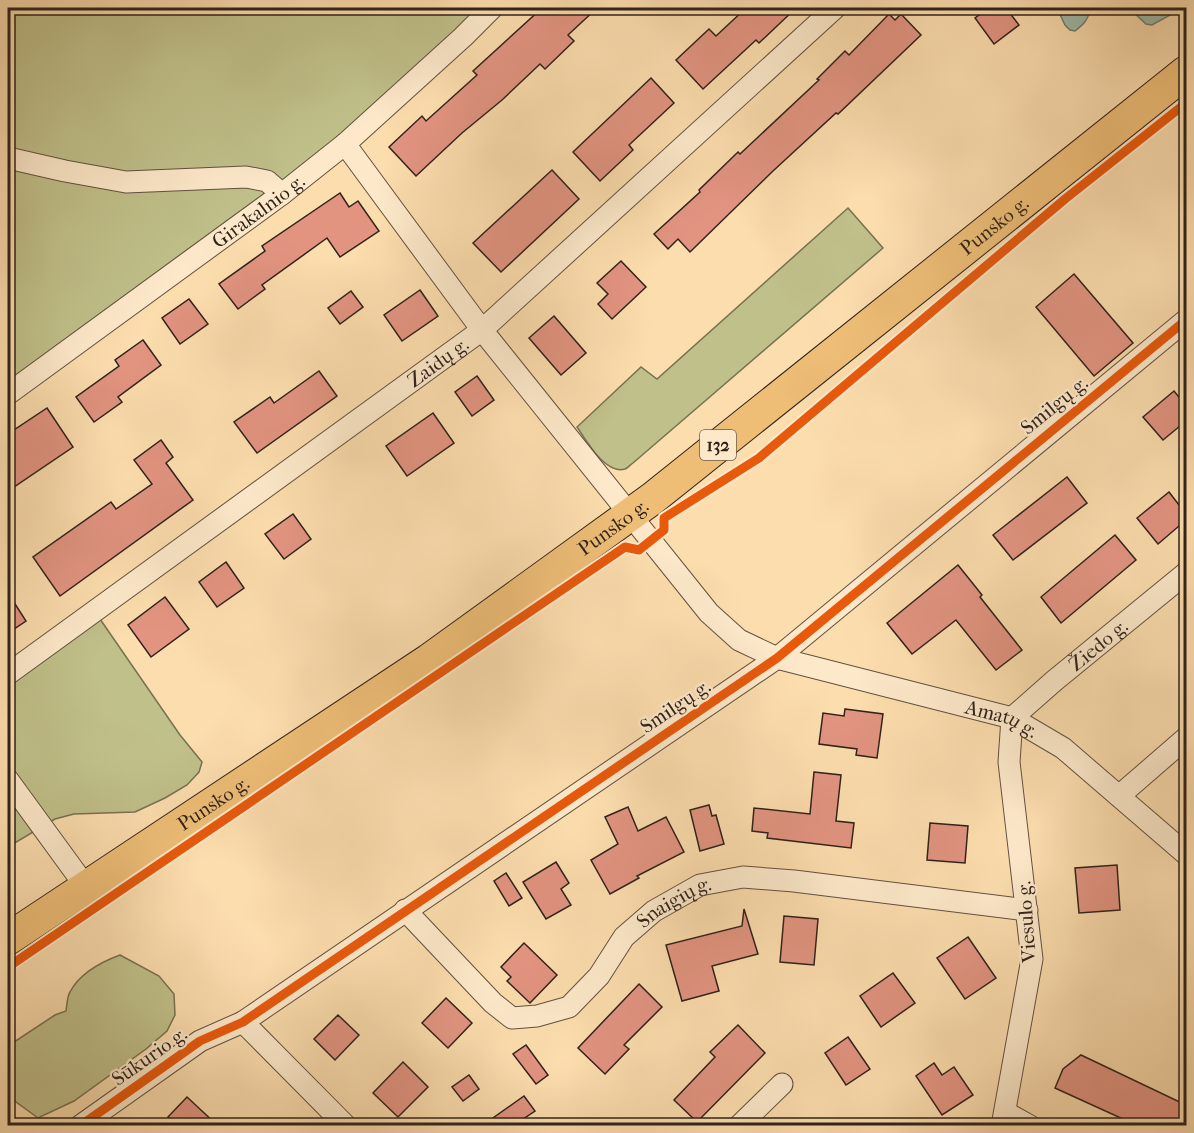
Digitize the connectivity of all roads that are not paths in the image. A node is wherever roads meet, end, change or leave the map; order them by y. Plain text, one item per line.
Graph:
1 (492, 8) edge
2 (835, 8) edge
3 (1186, 72) edge
4 (345, 144) junction
5 (8, 158) edge
6 (282, 194) junction
7 (1186, 320) edge
8 (482, 330) junction
9 (8, 394) edge
10 (631, 514) junction
11 (1186, 573) edge
12 (777, 658) junction
13 (8, 674) edge
14 (1012, 718) junction
15 (1186, 738) edge
16 (8, 780) edge
17 (1119, 796) junction
18 (1186, 854) edge
19 (86, 887) junction
20 (405, 910) junction
21 (1027, 910) junction
22 (8, 939) edge
23 (243, 1022) junction
24 (782, 1084) dead end
25 (1004, 1119) edge
26 (90, 1123) edge
27 (346, 1125) edge
28 (739, 1125) edge
29 (1030, 1125) edge

1 - 4 street, Girakalnio g.
2 - 8 street, Zaidų g.
3 - 10 main road, Punsko g. / 132
4 - 6 street, Girakalnio g.
4 - 8 street, Amatų g.
5 - 6 street
6 - 9 street, Girakalnio g.
7 - 12 street, Smilgų g.
8 - 10 street, Amatų g.
8 - 13 street, Zaidų g.
10 - 12 street, Amatų g.
10 - 19 main road, Punsko g. / 132
11 - 14 street, Žiedo g.
12 - 14 street, Amatų g.
12 - 20 street, Smilgų g.
14 - 17 street, Amatų g.
14 - 21 street, Viesulo g.
15 - 17 street
16 - 19 street
17 - 18 street, Amatų g.
19 - 22 main road, Punsko g. / 132
20 - 21 street, Snaigių g.
20 - 23 street, Smilgų g.
21 - 25 street, Viesulo g.
23 - 26 street, Sūkurio g.
23 - 27 street
24 - 28 street
25 - 29 street

